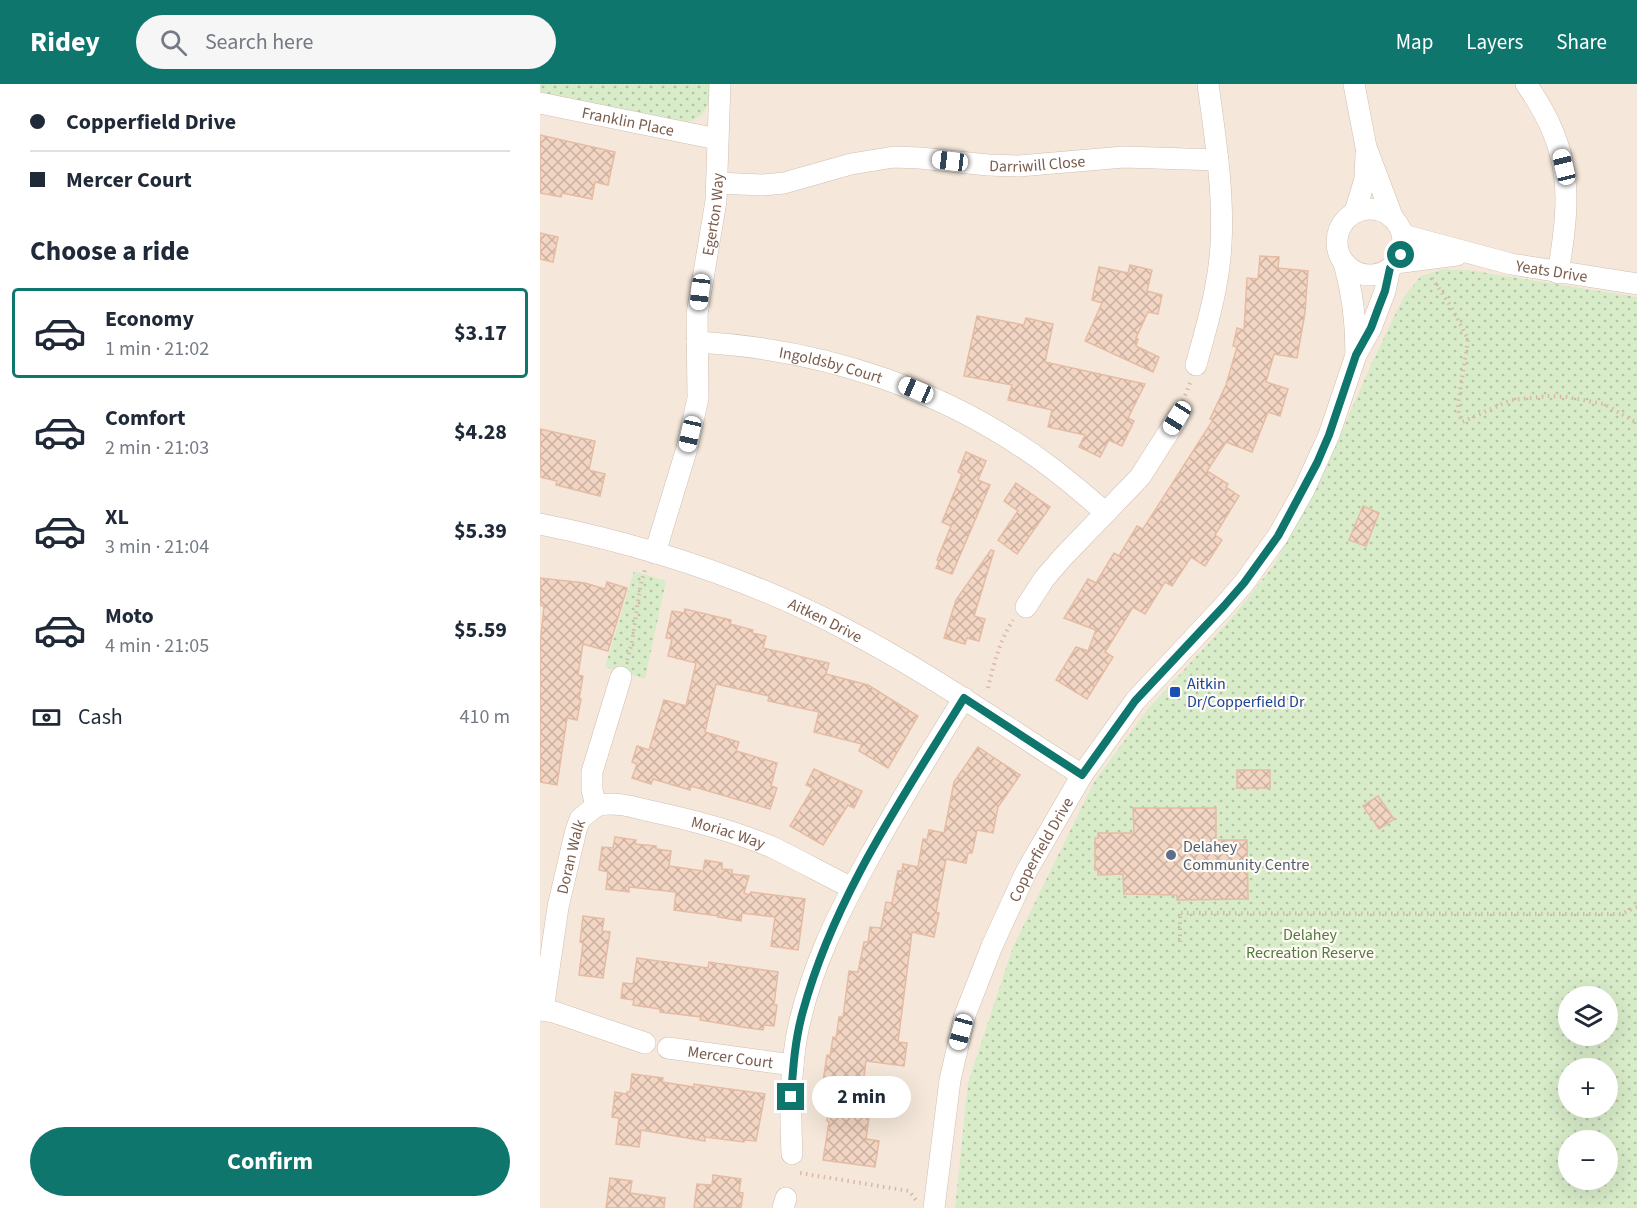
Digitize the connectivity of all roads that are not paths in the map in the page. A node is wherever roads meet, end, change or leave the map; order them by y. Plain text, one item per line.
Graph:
1 (720, 84) edge
2 (1208, 84) edge
3 (1354, 84) edge
4 (1527, 84) edge
5 (540, 103) edge
6 (717, 139) junction
7 (1366, 147) junction
8 (1218, 160) junction
9 (717, 183) junction
10 (1354, 212) junction
11 (1392, 216) junction
12 (1403, 235) junction
13 (1468, 254) junction
14 (1344, 263) junction
15 (1393, 266) junction
16 (1558, 273) junction
17 (1637, 284) edge
18 (697, 342) junction
19 (1356, 355) junction
20 (1196, 365) road end
21 (1177, 418) road end
22 (1106, 513) junction
23 (540, 524) edge
24 (655, 553) junction
25 (1026, 607) road end
26 (621, 677) road end
27 (964, 698) junction
28 (1082, 775) junction
29 (596, 806) junction
30 (852, 888) junction
31 (542, 1010) edge
32 (645, 1043) dead end
33 (668, 1048) dead end
34 (793, 1065) junction
35 (791, 1162) road end
36 (934, 1207) edge

1 - 6 street, Egerton Way
2 - 8 street
3 - 7 street
4 - 16 street
5 - 6 street, Franklin Place
6 - 9 street, Egerton Way
7 - 10 street
7 - 11 street
8 - 9 street, Darriwill Close
8 - 20 street
9 - 18 street, Egerton Way
10 - 11 street
10 - 14 street
11 - 12 street
12 - 13 street, Yeats Drive
12 - 15 street
13 - 15 street, Yeats Drive
13 - 16 street, Yeats Drive
14 - 15 street
14 - 19 street, Copperfield Drive
15 - 19 street, Copperfield Drive
16 - 17 street, Yeats Drive
18 - 22 street, Ingoldsby Court
18 - 24 street, Egerton Way
19 - 28 street, Copperfield Drive
21 - 22 street
22 - 25 street
23 - 24 street, Aitken Drive
24 - 27 street, Aitken Drive
26 - 29 street, Doran Walk
27 - 28 street, Aitken Drive
27 - 30 street, Mercer Court
28 - 36 street, Copperfield Drive
29 - 30 street, Moriac Way
29 - 31 street, Doran Walk
30 - 34 street, Mercer Court
31 - 32 street, Doran Walk
33 - 34 street, Mercer Court
34 - 35 street, Mercer Court

